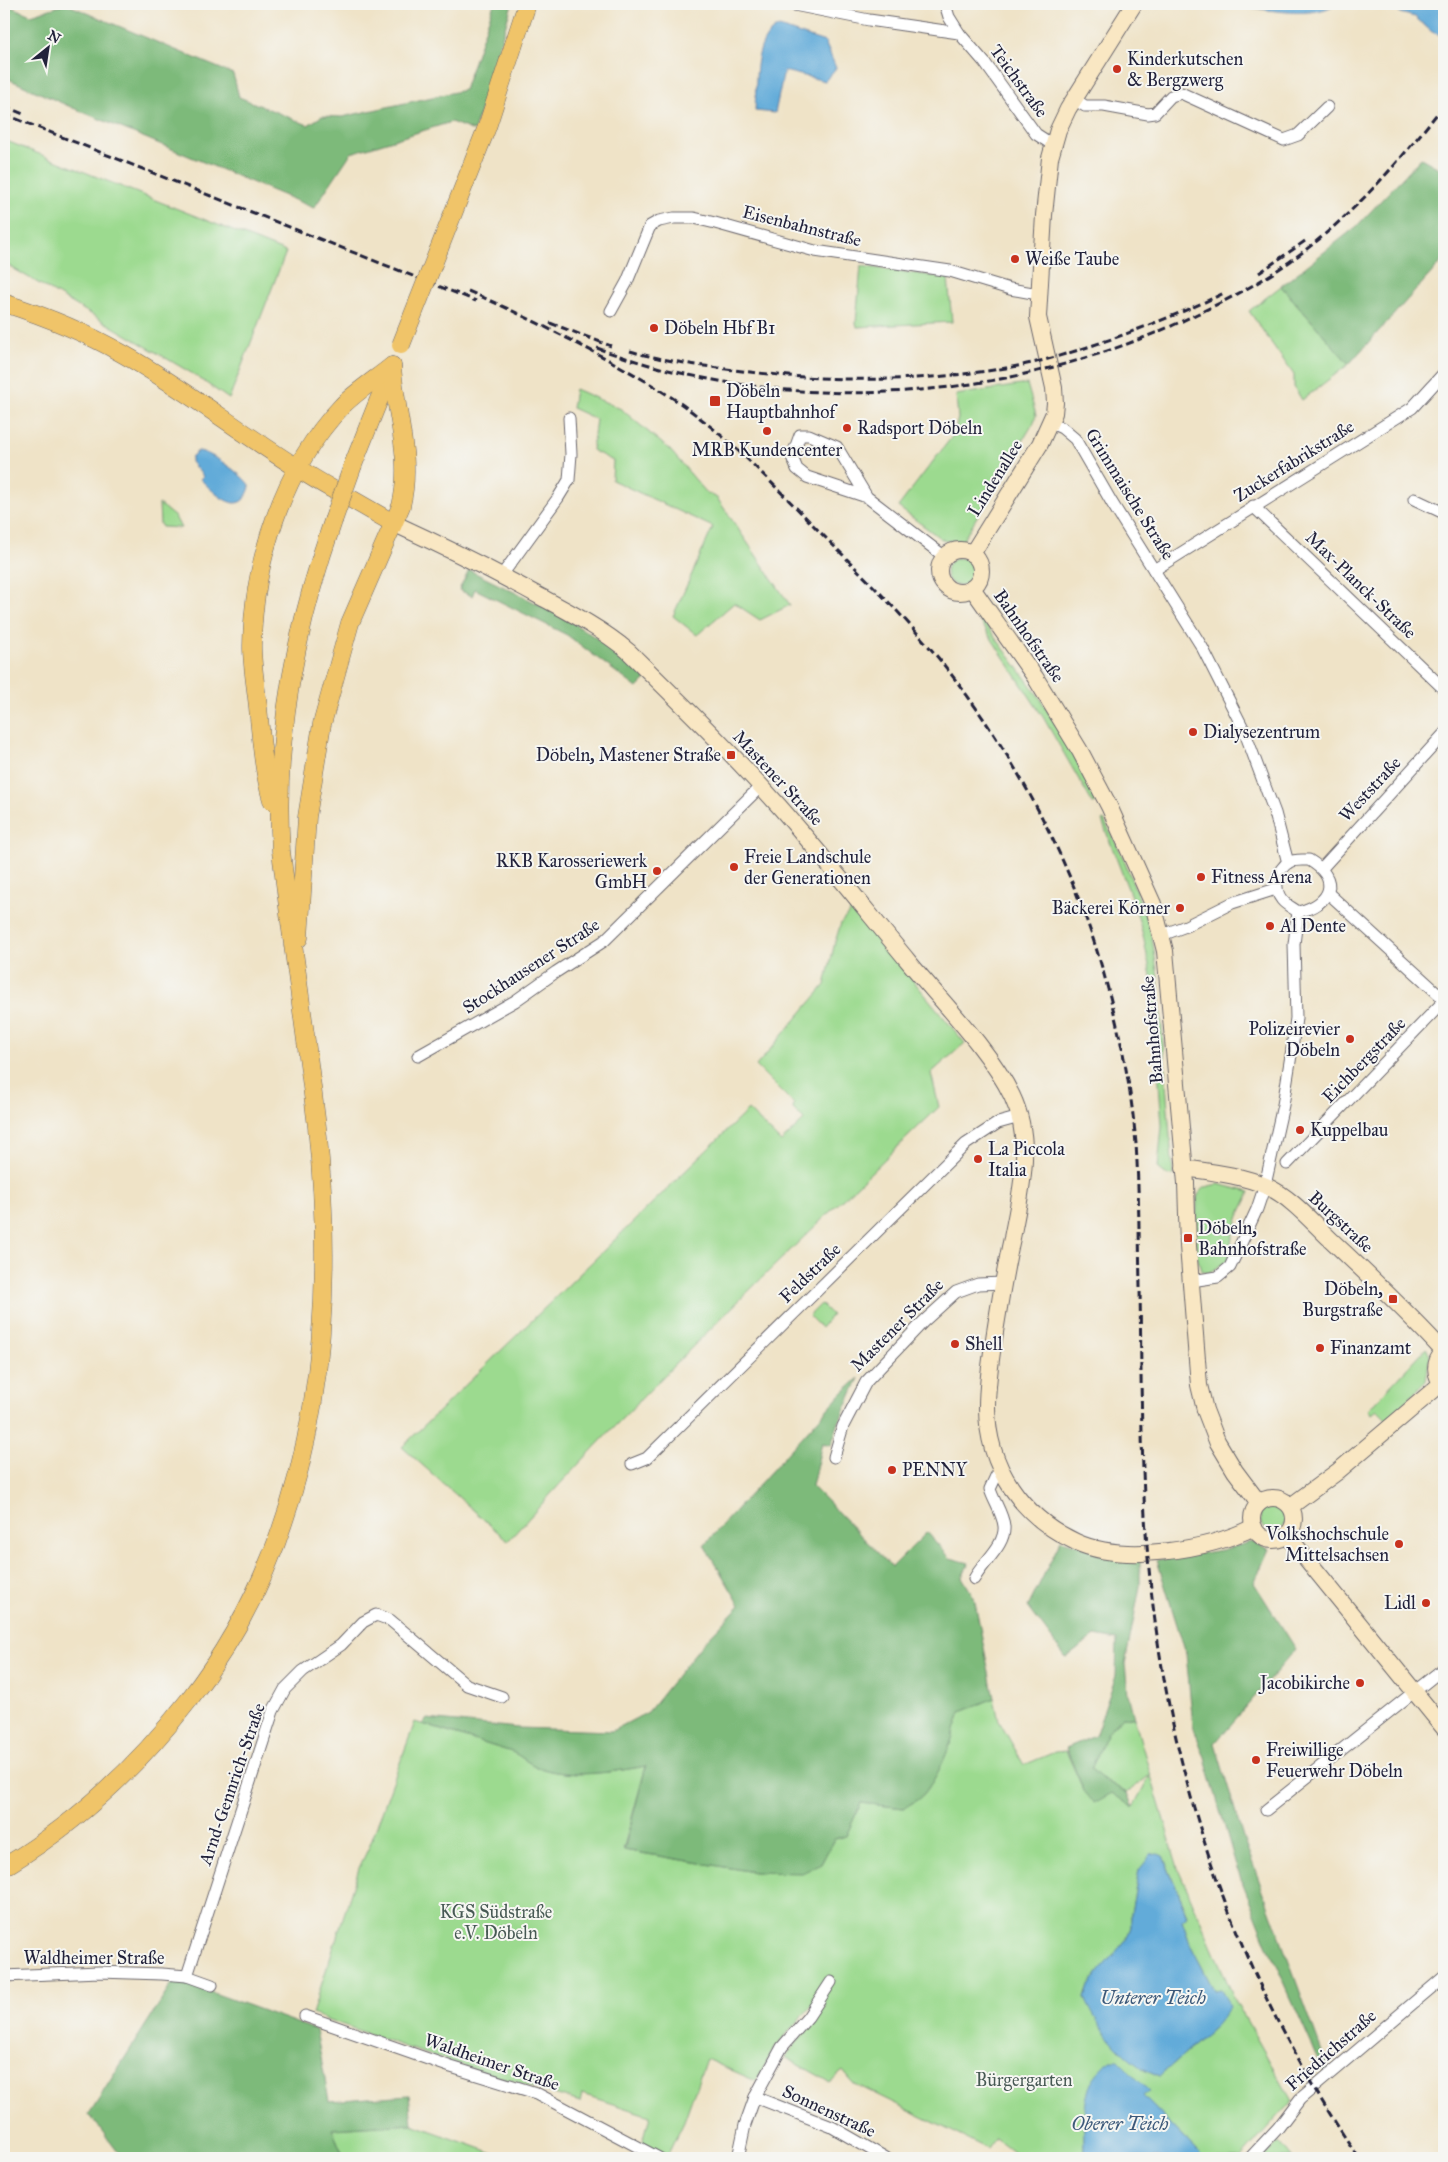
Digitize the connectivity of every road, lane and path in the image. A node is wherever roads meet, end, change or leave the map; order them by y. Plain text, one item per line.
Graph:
1 (527, 4) edge
2 (789, 4) edge
3 (945, 4) edge
4 (1134, 4) edge
5 (959, 33) junction
6 (1074, 99) junction
7 (1327, 107) dead end
8 (1053, 145) junction
9 (1038, 294) junction
10 (4, 303) edge
11 (611, 311) dead end
12 (392, 366) junction
13 (1444, 373) edge
14 (569, 418) dead end
15 (1050, 423) junction
16 (298, 470) junction
17 (332, 489) dead end
18 (868, 498) junction
19 (1414, 499) dead end
20 (353, 500) dead end
21 (1253, 506) junction
22 (1444, 513) edge
23 (393, 523) junction
24 (972, 554) junction
25 (945, 556) junction
26 (1154, 570) junction
27 (502, 576) junction
28 (972, 588) junction
29 (1444, 689) edge
30 (1444, 734) edge
31 (761, 786) junction
32 (279, 820) junction
33 (1288, 863) junction
34 (1322, 868) junction
35 (1276, 889) junction
36 (1328, 893) junction
37 (1298, 912) junction
38 (1162, 935) junction
39 (296, 961) junction
40 (1444, 1000) edge
41 (418, 1056) dead end
42 (1020, 1117) junction
43 (1287, 1164) dead end
44 (1184, 1168) junction
45 (1264, 1185) junction
46 (1190, 1281) junction
47 (1003, 1282) junction
48 (1444, 1351) edge
49 (1443, 1384) edge
50 (834, 1457) dead end
51 (632, 1464) dead end
52 (1001, 1471) junction
53 (1259, 1503) junction
54 (1291, 1506) junction
55 (1254, 1528) junction
56 (1287, 1535) junction
57 (974, 1579) dead end
58 (1444, 1668) edge
59 (1416, 1692) junction
60 (502, 1697) dead end
61 (1444, 1728) edge
62 (1266, 1810) dead end
63 (4, 1867) edge
64 (4, 1976) edge
65 (187, 1976) junction
66 (1444, 1977) edge
67 (831, 1982) dead end
68 (212, 1985) dead end
69 (305, 2016) dead end
70 (755, 2097) junction
71 (660, 2158) edge
72 (738, 2158) edge
73 (886, 2158) edge
74 (1250, 2158) edge

1 - 12 main road, bridge
2 - 5 street
3 - 5 street, Teichstraße
4 - 6 main road
5 - 8 street, Teichstraße
6 - 7 street
6 - 8 main road
8 - 9 main road
9 - 11 street, Eisenbahnstraße
9 - 15 main road
10 - 16 main road
12 - 16 main road
12 - 23 main road
12 - 32 main road, bridge
13 - 21 street, Zuckerfabrikstraße
14 - 27 street
15 - 24 main road, Lindenallee
15 - 26 street, Grimmaische Straße
16 - 17 main road
16 - 32 main road
18 - 18 street
18 - 25 street
19 - 22 street
20 - 23 main road
21 - 26 street, Zuckerfabrikstraße
21 - 29 street, Max-Planck-Straße
23 - 27 main road, Mastener Straße
23 - 39 main road
24 - 25 main road
24 - 28 main road
25 - 28 main road
26 - 33 street, Grimmaische Straße
27 - 31 main road, Mastener Straße
28 - 38 main road, Bahnhofstraße
30 - 34 street, Weststraße
31 - 41 street, Stockhausener Straße
31 - 42 main road, Mastener Straße
32 - 39 main road
33 - 34 street
33 - 35 street
34 - 36 street
35 - 37 street
35 - 38 street
36 - 37 street
36 - 40 street
37 - 45 street
38 - 44 main road, Bahnhofstraße
39 - 63 main road
40 - 43 street, Eichbergstraße
42 - 47 main road, Mastener Straße
42 - 51 street, Feldstraße
44 - 45 main road, Burgstraße
44 - 46 main road, Bahnhofstraße
45 - 46 street
45 - 48 main road, Burgstraße
46 - 53 main road, Bahnhofstraße
47 - 50 street, Mastener Straße
47 - 52 main road, Mastener Straße
48 - 49 main road
49 - 54 main road
52 - 55 main road, Mastener Straße
52 - 57 street
53 - 54 main road
53 - 55 main road
54 - 56 main road
55 - 56 main road
56 - 59 main road
58 - 59 street
59 - 61 main road
59 - 62 street
60 - 65 street, Arnd-Gennrich-Straße
64 - 65 street, Waldheimer Straße
65 - 68 street, Waldheimer Straße
66 - 74 street, Friedrichstraße
67 - 70 street
69 - 71 street, Waldheimer Straße
70 - 72 street
70 - 73 street, Sonnenstraße

